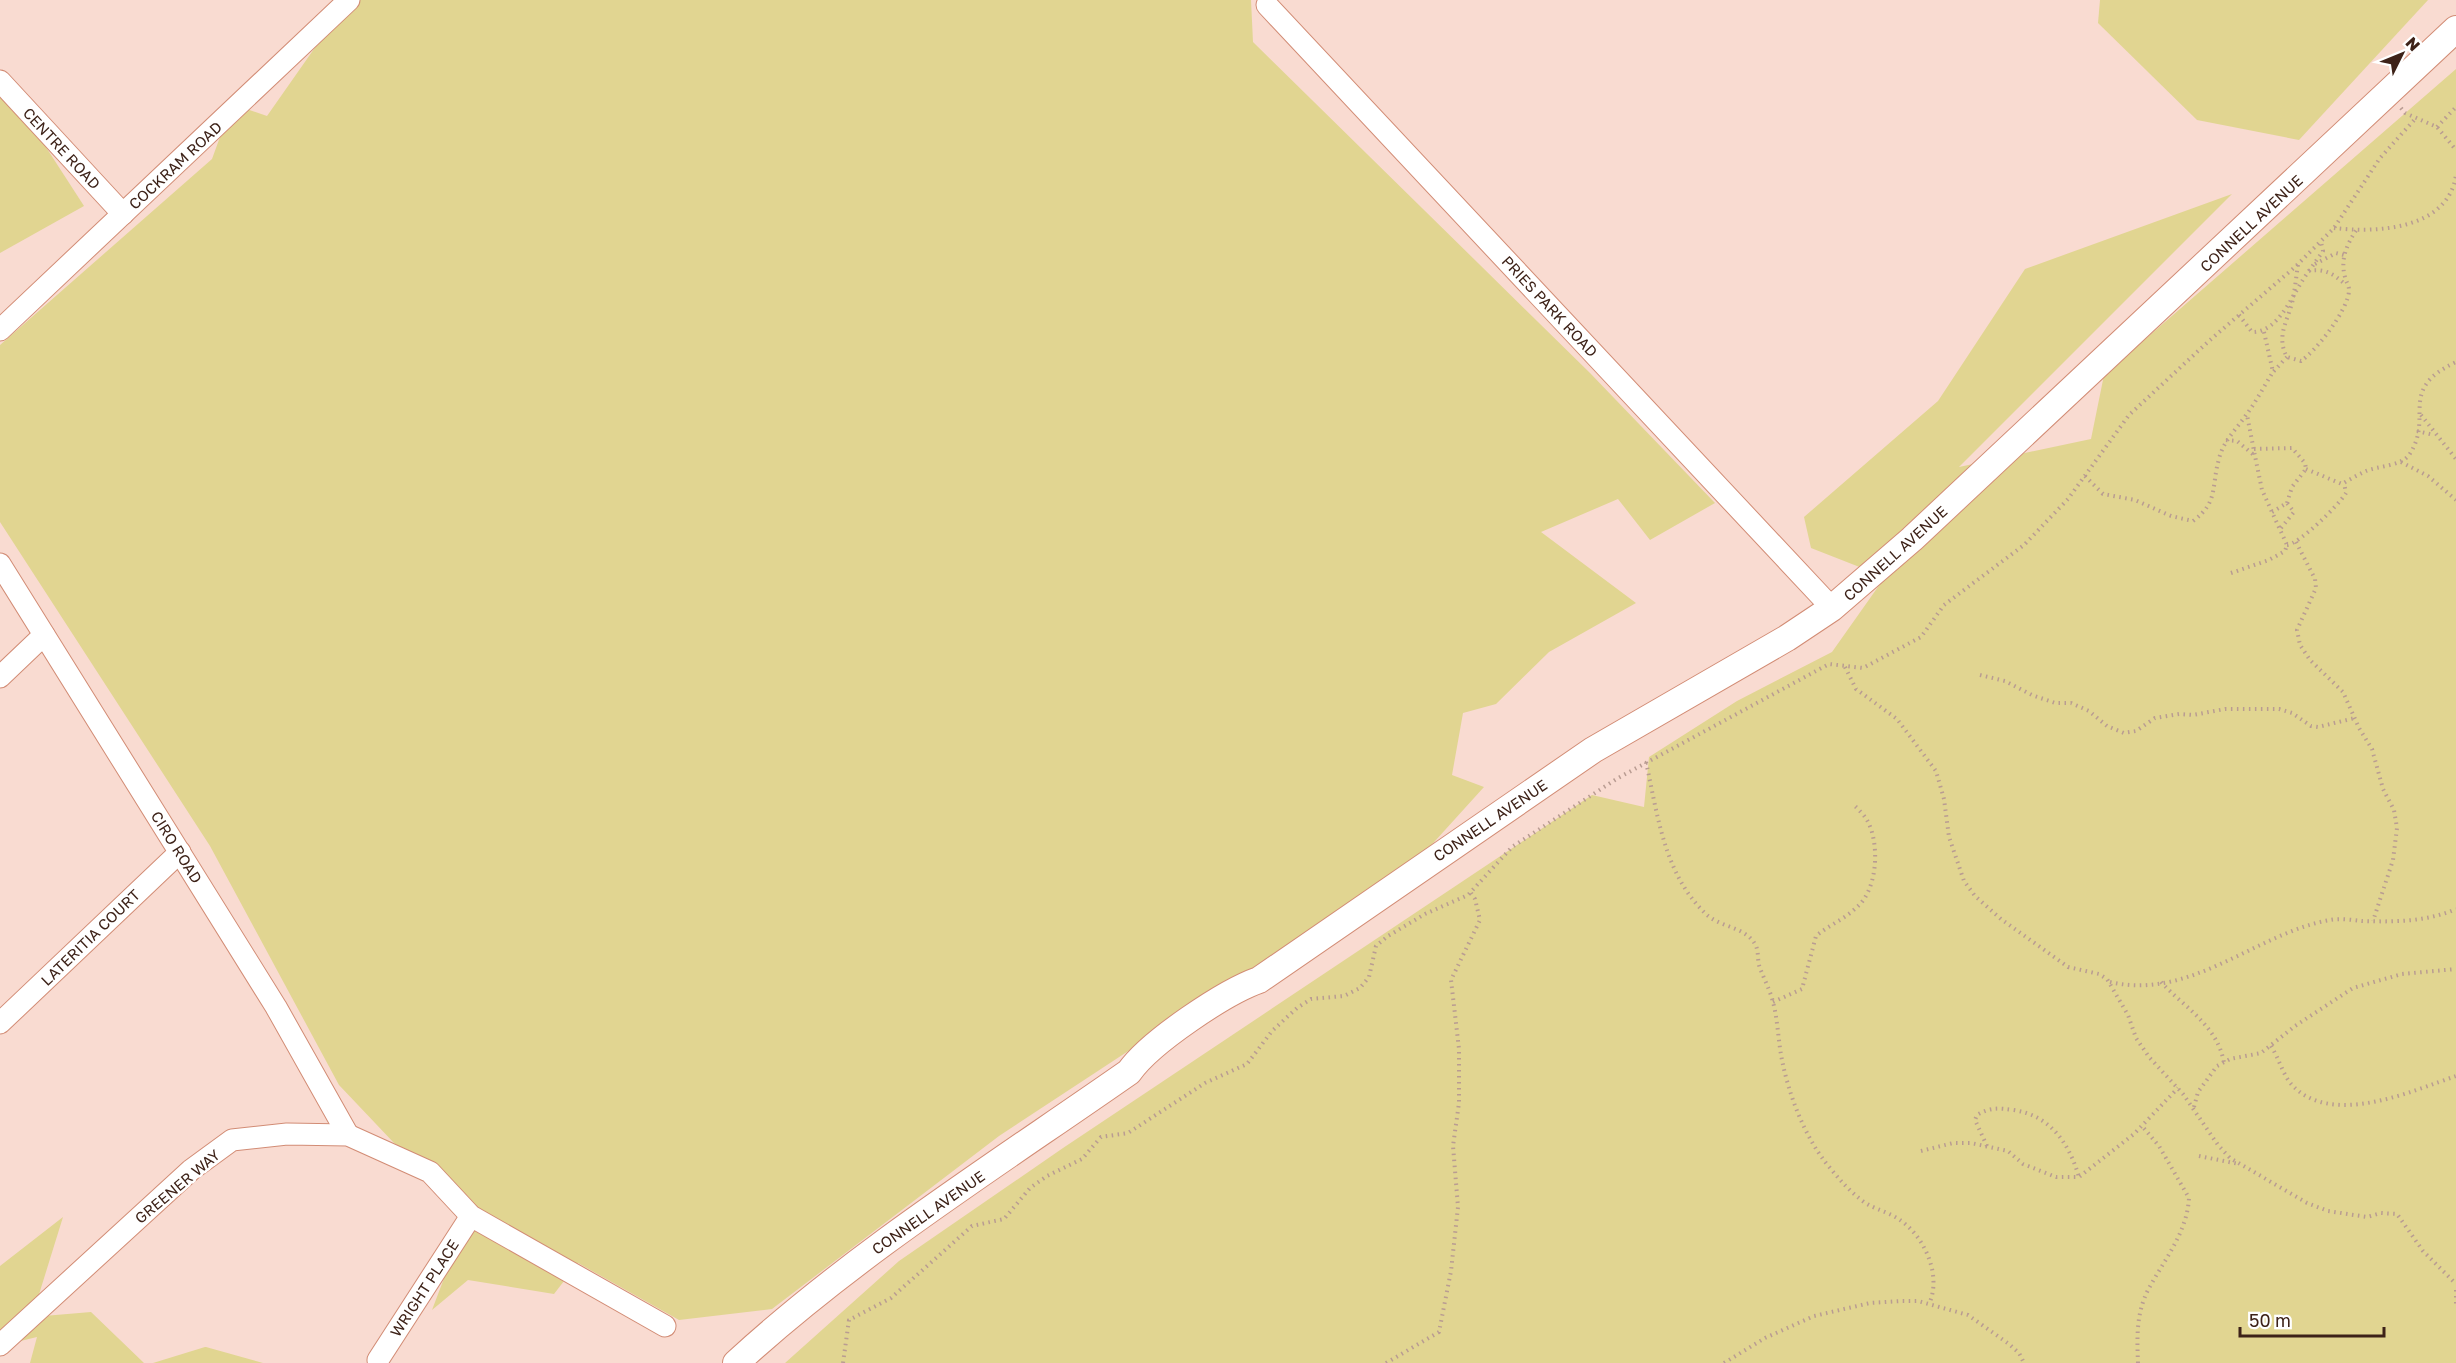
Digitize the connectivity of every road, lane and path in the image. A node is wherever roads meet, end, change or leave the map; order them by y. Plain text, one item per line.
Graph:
1 (349, 0) edge
2 (1268, 5) dead end
3 (2456, 29) edge
4 (0, 81) edge
5 (2390, 93) junction
6 (2456, 107) edge
7 (2416, 118) junction
8 (2437, 127) junction
9 (2456, 150) edge
10 (2456, 175) edge
11 (123, 214) junction
12 (2334, 228) junction
13 (2357, 229) junction
14 (2321, 242) junction
15 (2344, 255) junction
16 (2298, 264) junction
17 (2314, 264) junction
18 (2309, 271) junction
19 (2349, 287) junction
20 (2293, 294) junction
21 (2239, 315) junction
22 (0, 330) edge
23 (2264, 332) junction
24 (2287, 357) junction
25 (2456, 362) edge
26 (2273, 372) junction
27 (2247, 414) junction
28 (2420, 414) junction
29 (2417, 431) junction
30 (2436, 435) junction
31 (2226, 440) junction
32 (2254, 449) junction
33 (2255, 456) junction
34 (2456, 459) edge
35 (2400, 462) junction
36 (2306, 469) junction
37 (2085, 476) junction
38 (2343, 483) junction
39 (2456, 500) edge
40 (2287, 503) junction
41 (2272, 512) junction
42 (2281, 529) junction
43 (2296, 543) junction
44 (2287, 545) junction
45 (0, 564) edge
46 (2231, 573) dead end
47 (1832, 608) junction
48 (45, 635) junction
49 (1845, 667) junction
50 (1980, 675) dead end
51 (0, 677) edge
52 (2355, 718) junction
53 (1646, 762) junction
54 (1855, 806) dead end
55 (180, 852) junction
56 (1470, 892) junction
57 (2456, 909) edge
58 (2373, 921) junction
59 (2456, 969) edge
60 (2109, 982) junction
61 (2161, 982) junction
62 (1773, 1002) junction
63 (0, 1023) edge
64 (2271, 1046) junction
65 (2224, 1063) junction
66 (2456, 1076) edge
67 (2178, 1088) junction
68 (2194, 1108) junction
69 (2142, 1126) junction
70 (348, 1135) junction
71 (1987, 1146) junction
72 (1921, 1151) dead end
73 (2199, 1156) dead end
74 (2241, 1165) junction
75 (2079, 1177) junction
76 (471, 1216) junction
77 (2456, 1284) edge
78 (2456, 1290) edge
79 (1929, 1304) junction
80 (2456, 1305) edge
81 (665, 1326) dead end
82 (0, 1345) edge
83 (378, 1360) dead end
84 (736, 1363) edge
85 (843, 1363) edge
86 (1386, 1363) edge
87 (1724, 1363) edge
88 (2024, 1363) edge
89 (2138, 1363) edge

1 - 11 street, COCKRAM ROAD
2 - 47 street, PRIES PARK ROAD
3 - 5 street, CONNELL AVENUE
4 - 11 street, CENTRE ROAD
5 - 7 path
5 - 47 street, CONNELL AVENUE
6 - 8 path
7 - 8 path
7 - 12 path
8 - 9 path
10 - 13 path
11 - 22 street, COCKRAM ROAD
12 - 13 path
12 - 14 path
13 - 15 path
14 - 16 path
14 - 17 path
15 - 17 path
15 - 19 path
16 - 20 path
16 - 21 path
17 - 18 path
18 - 19 path
18 - 20 path
19 - 24 path
20 - 23 path
20 - 24 path
21 - 23 path
21 - 37 path
23 - 26 path
24 - 26 path
25 - 28 path
26 - 27 path
27 - 31 path
27 - 32 path
28 - 29 path
28 - 30 path
29 - 30 path
29 - 35 path
30 - 34 path
31 - 33 path
31 - 37 path
32 - 33 path
32 - 36 path
33 - 41 path
35 - 38 path
35 - 39 path
36 - 38 path
36 - 40 path
37 - 49 path
38 - 43 path
40 - 41 path
40 - 42 path
41 - 42 path
42 - 44 path
43 - 44 path
43 - 52 path
44 - 46 path
45 - 48 street, CIRO ROAD
47 - 84 street, CONNELL AVENUE
48 - 51 street
48 - 55 street, CIRO ROAD
49 - 53 path
49 - 60 path
50 - 52 path
52 - 58 path
53 - 56 path
53 - 62 path
54 - 62 path
55 - 63 street, LATERITIA COURT
55 - 70 street, CIRO ROAD
56 - 85 path
56 - 86 path
57 - 58 path
58 - 61 path
59 - 64 path
60 - 61 path
60 - 67 path
61 - 65 path
62 - 79 path
64 - 65 path
64 - 66 path
65 - 68 path
67 - 68 path
67 - 69 path
68 - 74 path
69 - 75 path
69 - 89 path
70 - 76 street, GREENER WAY
70 - 82 street, GREENER WAY
71 - 72 path
71 - 75 path
71 - 75 path
73 - 74 path
74 - 77 path
76 - 81 street, GREENER WAY
76 - 83 street, WRIGHT PLACE
78 - 80 path
79 - 87 path
79 - 88 path

